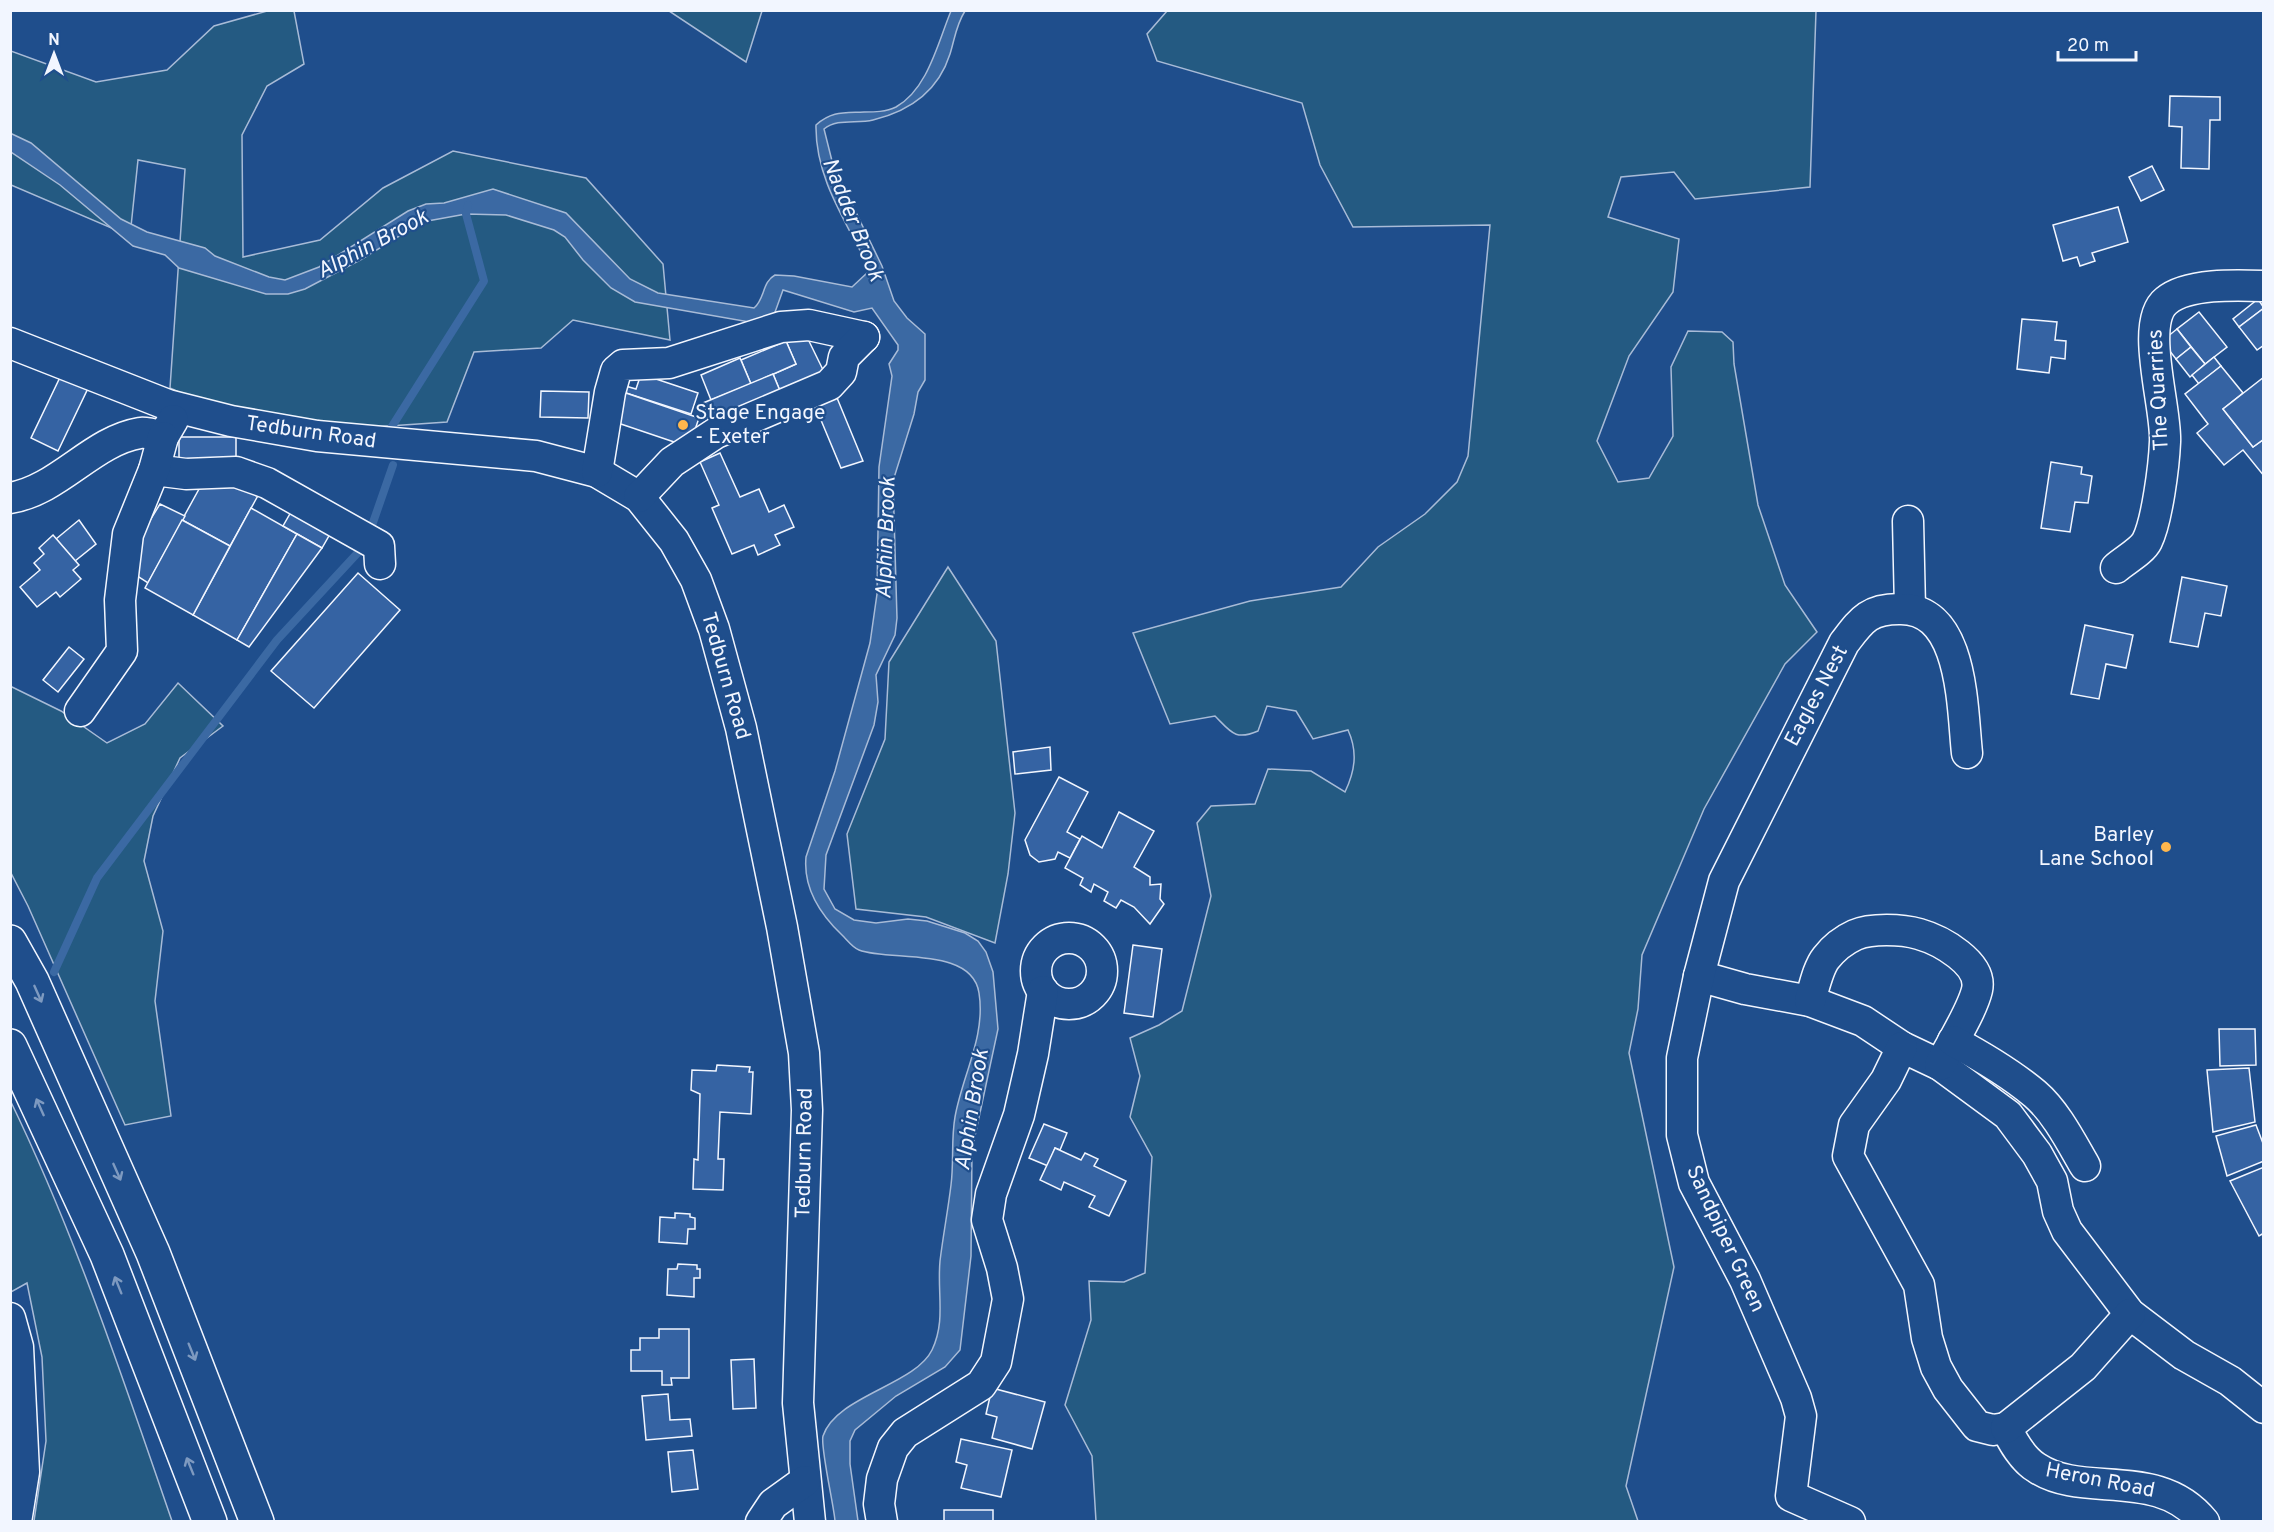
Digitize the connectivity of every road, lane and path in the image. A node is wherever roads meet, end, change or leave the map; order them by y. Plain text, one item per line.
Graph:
1 (2264, 286) edge
2 (10, 343) edge
3 (181, 409) junction
4 (164, 436) junction
5 (154, 470) junction
6 (597, 471) junction
7 (639, 497) junction
8 (10, 498) edge
9 (1908, 521) dead end
10 (380, 555) dead end
11 (2116, 568) dead end
12 (1910, 608) junction
13 (80, 711) dead end
14 (1967, 753) dead end
15 (10, 942) edge
16 (1699, 976) junction
17 (1042, 991) dead end
18 (1810, 1001) junction
19 (10, 1046) edge
20 (1902, 1047) junction
21 (1946, 1053) junction
22 (2085, 1166) dead end
23 (2130, 1314) junction
24 (10, 1318) edge
25 (2264, 1408) edge
26 (2006, 1428) junction
27 (805, 1481) junction
28 (1789, 1509) edge
29 (16, 1521) edge
30 (210, 1521) edge
31 (257, 1521) edge
32 (761, 1521) edge
33 (810, 1521) edge
34 (882, 1521) edge
35 (1850, 1521) edge
36 (2204, 1521) edge

1 - 11 street, The Quarries
2 - 3 street, Tedburn Road
3 - 4 street
3 - 6 street, Tedburn Road
4 - 5 street
4 - 8 street
5 - 10 street
5 - 13 street
6 - 7 street, Tedburn Road
6 - 7 street
7 - 27 street, Tedburn Road
9 - 12 street
12 - 14 street
12 - 16 street, Eagles Nest
15 -> 31 highway
16 - 18 street
16 - 28 street, Sandpiper Green
17 - 34 street
18 - 20 street
18 - 21 street
30 -> 19 highway
20 - 21 street
20 - 26 street
21 - 22 street
21 - 23 street
23 - 25 street
23 - 26 street
24 - 29 street
26 - 36 street, Heron Road
27 - 32 street
27 - 33 street, Tedburn Road
28 - 35 street, Sandpiper Green

